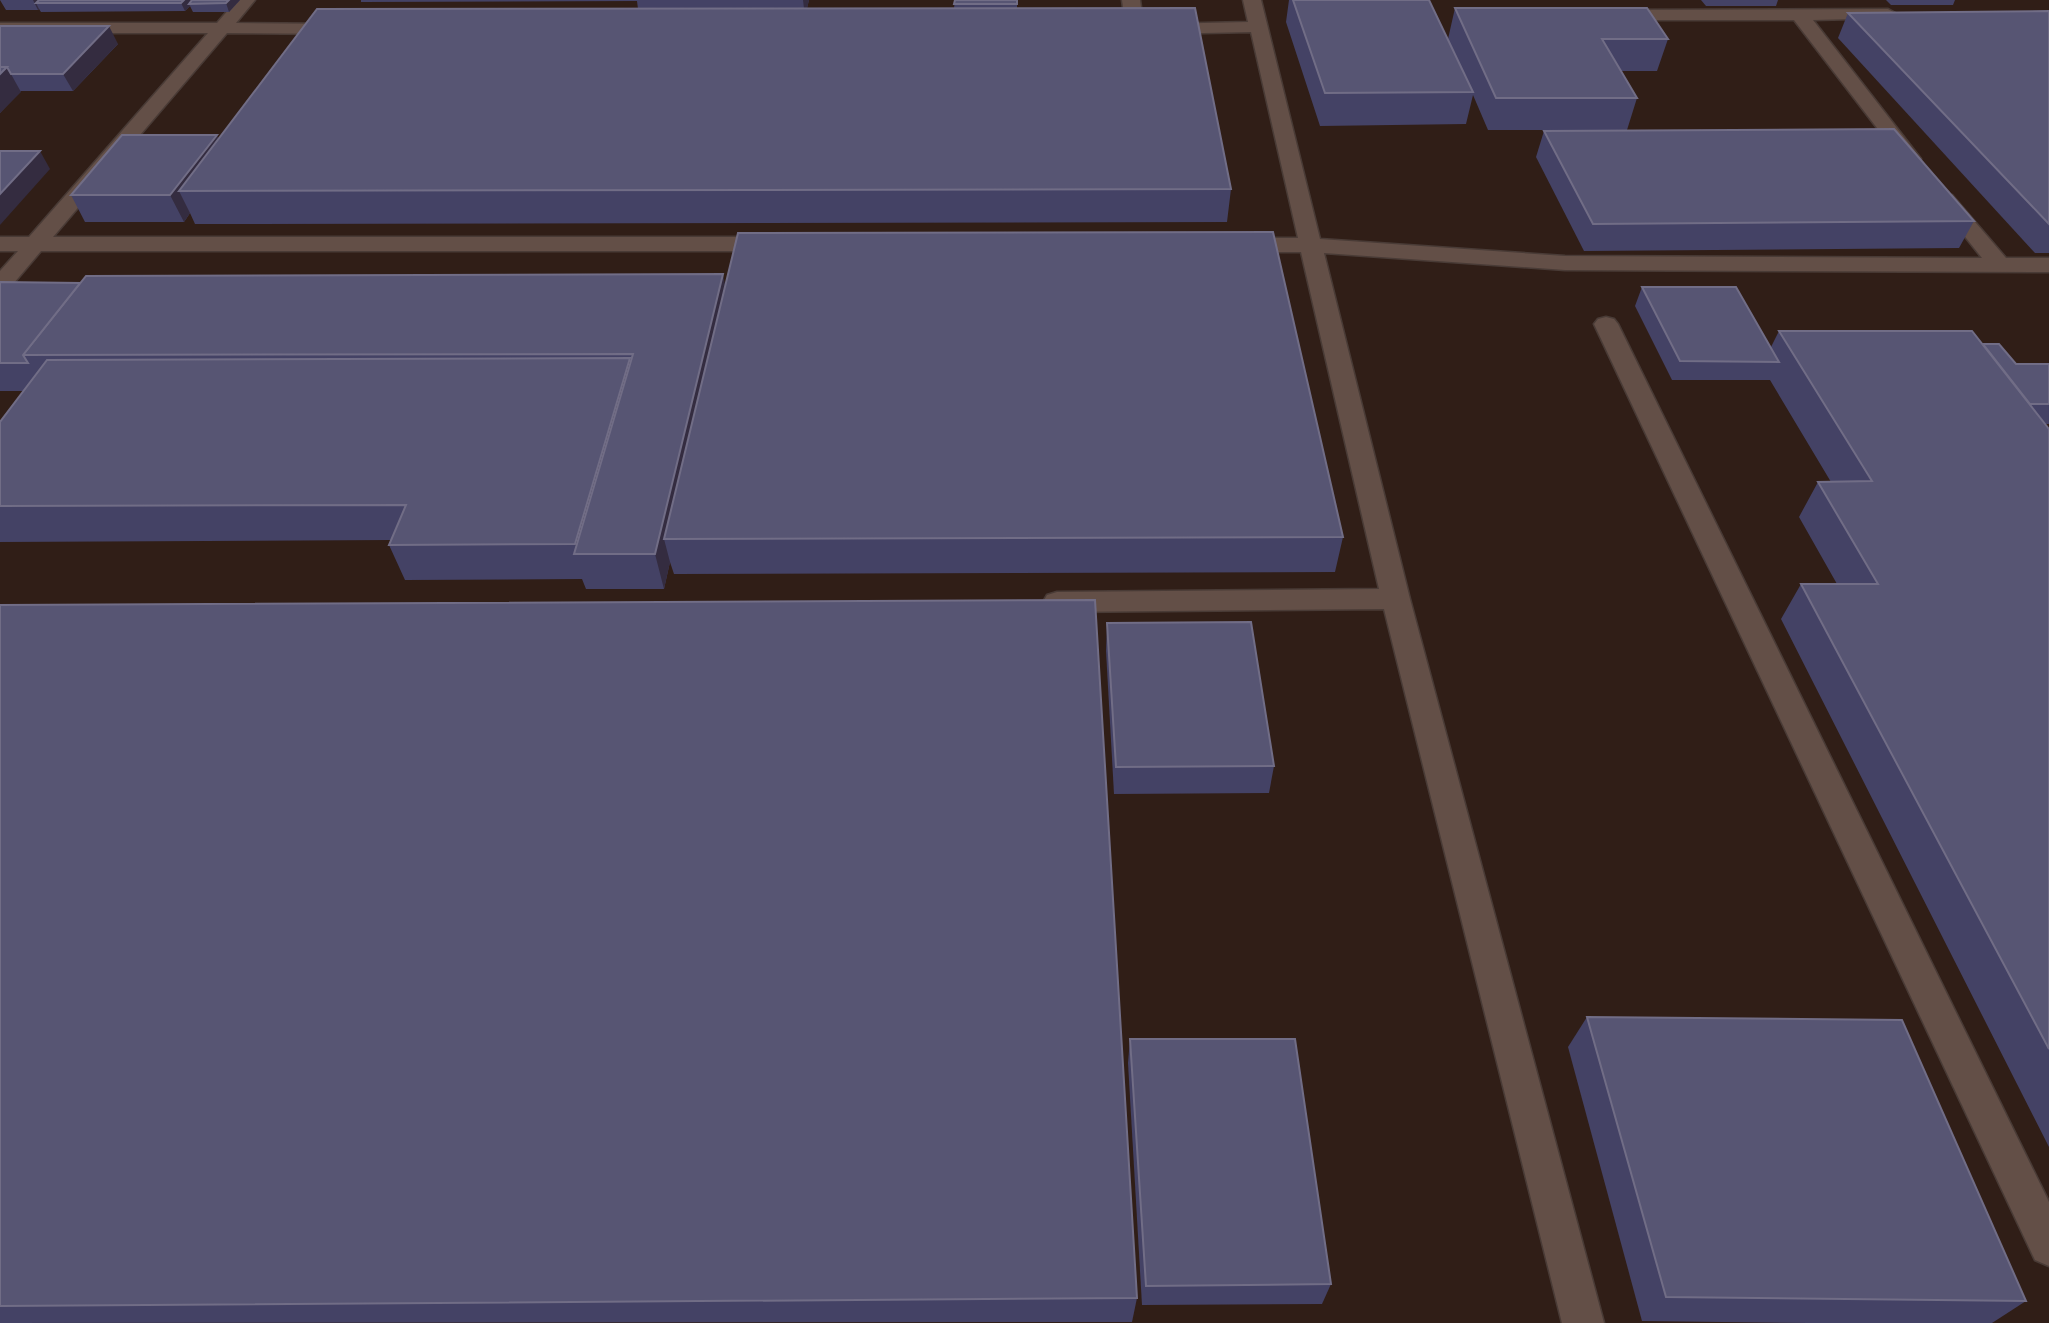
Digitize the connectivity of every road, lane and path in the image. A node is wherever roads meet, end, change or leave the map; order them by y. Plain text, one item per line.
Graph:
1 (246, 0) edge
2 (1131, 0) edge
3 (1807, 7) edge
4 (1254, 13) edge
5 (1911, 14) edge
6 (1599, 15) edge
7 (0, 28) edge
8 (222, 29) junction
9 (361, 29) edge
10 (1867, 139) edge
11 (1894, 139) junction
12 (36, 243) junction
13 (0, 244) edge
14 (791, 244) edge
15 (1211, 245) edge
16 (1309, 245) junction
17 (1999, 264) junction
18 (2049, 265) edge
19 (0, 285) edge
20 (1606, 324) dead end
21 (1396, 599) junction
22 (1033, 602) edge
23 (2049, 1247) edge
24 (1583, 1323) edge

1 - 8 lane
2 - 4 lane
3 - 5 lane
3 - 6 lane
3 - 11 lane
4 - 16 lane
7 - 8 lane
8 - 9 lane
8 - 12 lane
10 - 11 lane
11 - 17 lane
12 - 13 lane
12 - 14 lane
12 - 19 lane
15 - 16 lane
16 - 17 lane
16 - 21 lane
17 - 18 lane
20 - 23 lane
21 - 22 lane
21 - 24 lane

